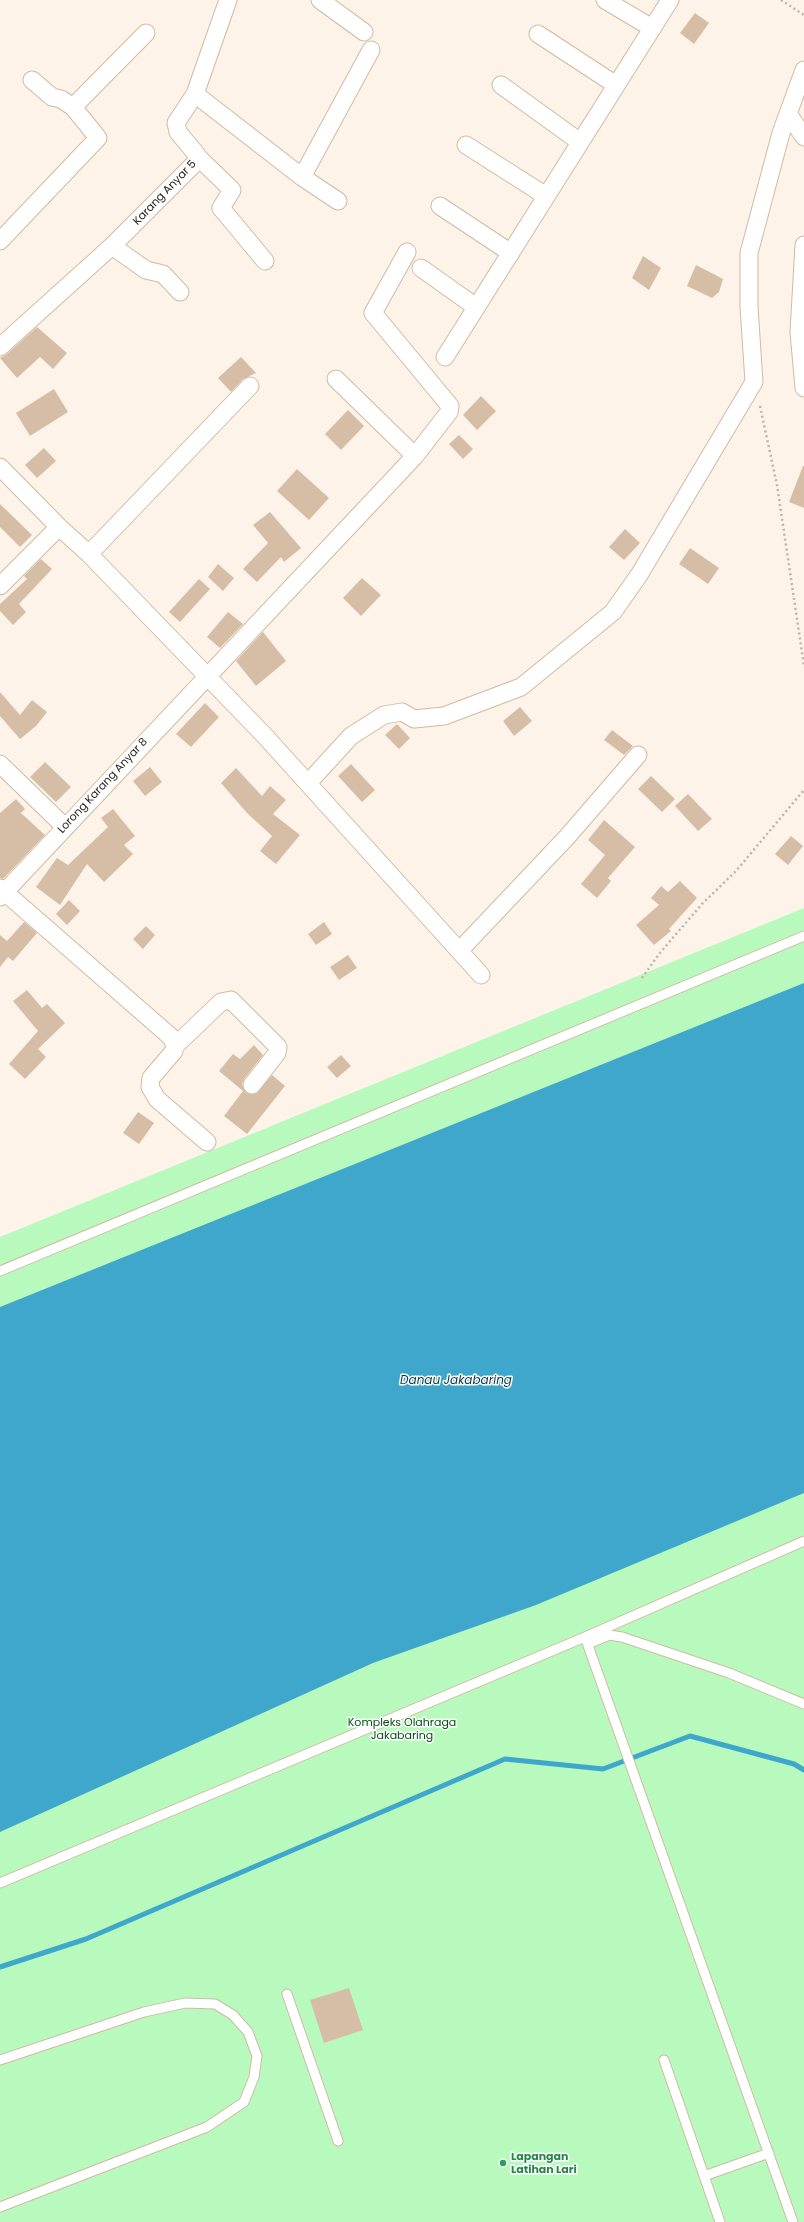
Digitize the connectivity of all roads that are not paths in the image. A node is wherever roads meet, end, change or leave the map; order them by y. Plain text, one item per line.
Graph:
1 (228, 0) edge
2 (320, 0) edge
3 (605, 0) edge
4 (670, 0) edge
5 (652, 28) junction
6 (364, 32) dead end
7 (146, 33) dead end
8 (538, 34) dead end
9 (371, 50) dead end
10 (804, 70) edge
11 (32, 80) dead end
12 (501, 85) dead end
13 (616, 85) junction
14 (195, 94) junction
15 (73, 107) junction
16 (789, 115) junction
17 (804, 137) edge
18 (580, 142) junction
19 (466, 145) dead end
20 (198, 157) junction
21 (302, 176) junction
22 (546, 196) junction
23 (338, 201) dead end
24 (440, 206) dead end
25 (0, 241) edge
26 (804, 245) edge
27 (112, 246) junction
28 (407, 252) dead end
29 (511, 253) junction
30 (265, 261) dead end
31 (421, 268) dead end
32 (180, 292) dead end
33 (476, 307) junction
34 (801, 329) edge
35 (0, 347) edge
36 (445, 357) dead end
37 (336, 378) dead end
38 (250, 386) dead end
39 (804, 388) edge
40 (415, 456) junction
41 (0, 467) edge
42 (59, 527) junction
43 (89, 554) junction
44 (0, 586) edge
45 (206, 676) junction
46 (638, 755) dead end
47 (0, 764) edge
48 (308, 783) junction
49 (65, 827) junction
50 (1, 892) edge
51 (804, 936) edge
52 (460, 950) junction
53 (481, 975) dead end
54 (175, 1046) junction
55 (252, 1085) dead end
56 (206, 1142) dead end
57 (0, 1271) edge
58 (804, 1541) edge
59 (587, 1641) junction
60 (804, 1704) edge
61 (0, 1883) edge
62 (287, 1994) dead end
63 (0, 2060) edge
64 (664, 2060) dead end
65 (338, 2141) dead end
66 (769, 2153) junction
67 (704, 2176) junction
68 (0, 2207) edge
69 (720, 2222) edge
70 (793, 2222) edge

1 - 14 street, Karang Anyar 5
2 - 6 street
3 - 5 street
4 - 5 street
5 - 13 street
7 - 15 street
8 - 13 street
9 - 21 street
10 - 16 street
11 - 15 street
12 - 18 street
13 - 18 street
14 - 20 street, Karang Anyar 5
14 - 21 street
15 - 25 street
16 - 17 street
16 - 48 street
18 - 22 street
19 - 22 street
20 - 27 street, Karang Anyar 5
20 - 30 street
21 - 23 street
22 - 29 street
24 - 29 street
26 - 34 street
27 - 32 street
27 - 35 street, Karang Anyar 5
28 - 40 street, Lorong Karang Anyar 8
29 - 33 street
31 - 33 street
33 - 36 street
34 - 39 street
37 - 40 street
38 - 43 street
40 - 45 street, Lorong Karang Anyar 8
41 - 42 street
42 - 43 street
42 - 44 street
43 - 45 street
45 - 48 street
45 - 49 street, Lorong Karang Anyar 8
46 - 52 street
47 - 49 street
48 - 52 street
49 - 50 street, Lorong Karang Anyar 8
50 - 54 street
51 - 57 lane
52 - 53 street
54 - 55 street
54 - 56 street
58 - 59 lane
59 - 60 lane
59 - 61 lane
59 - 66 lane
62 - 65 lane
63 - 68 lane
64 - 67 lane
66 - 67 lane
66 - 70 lane
67 - 69 lane

